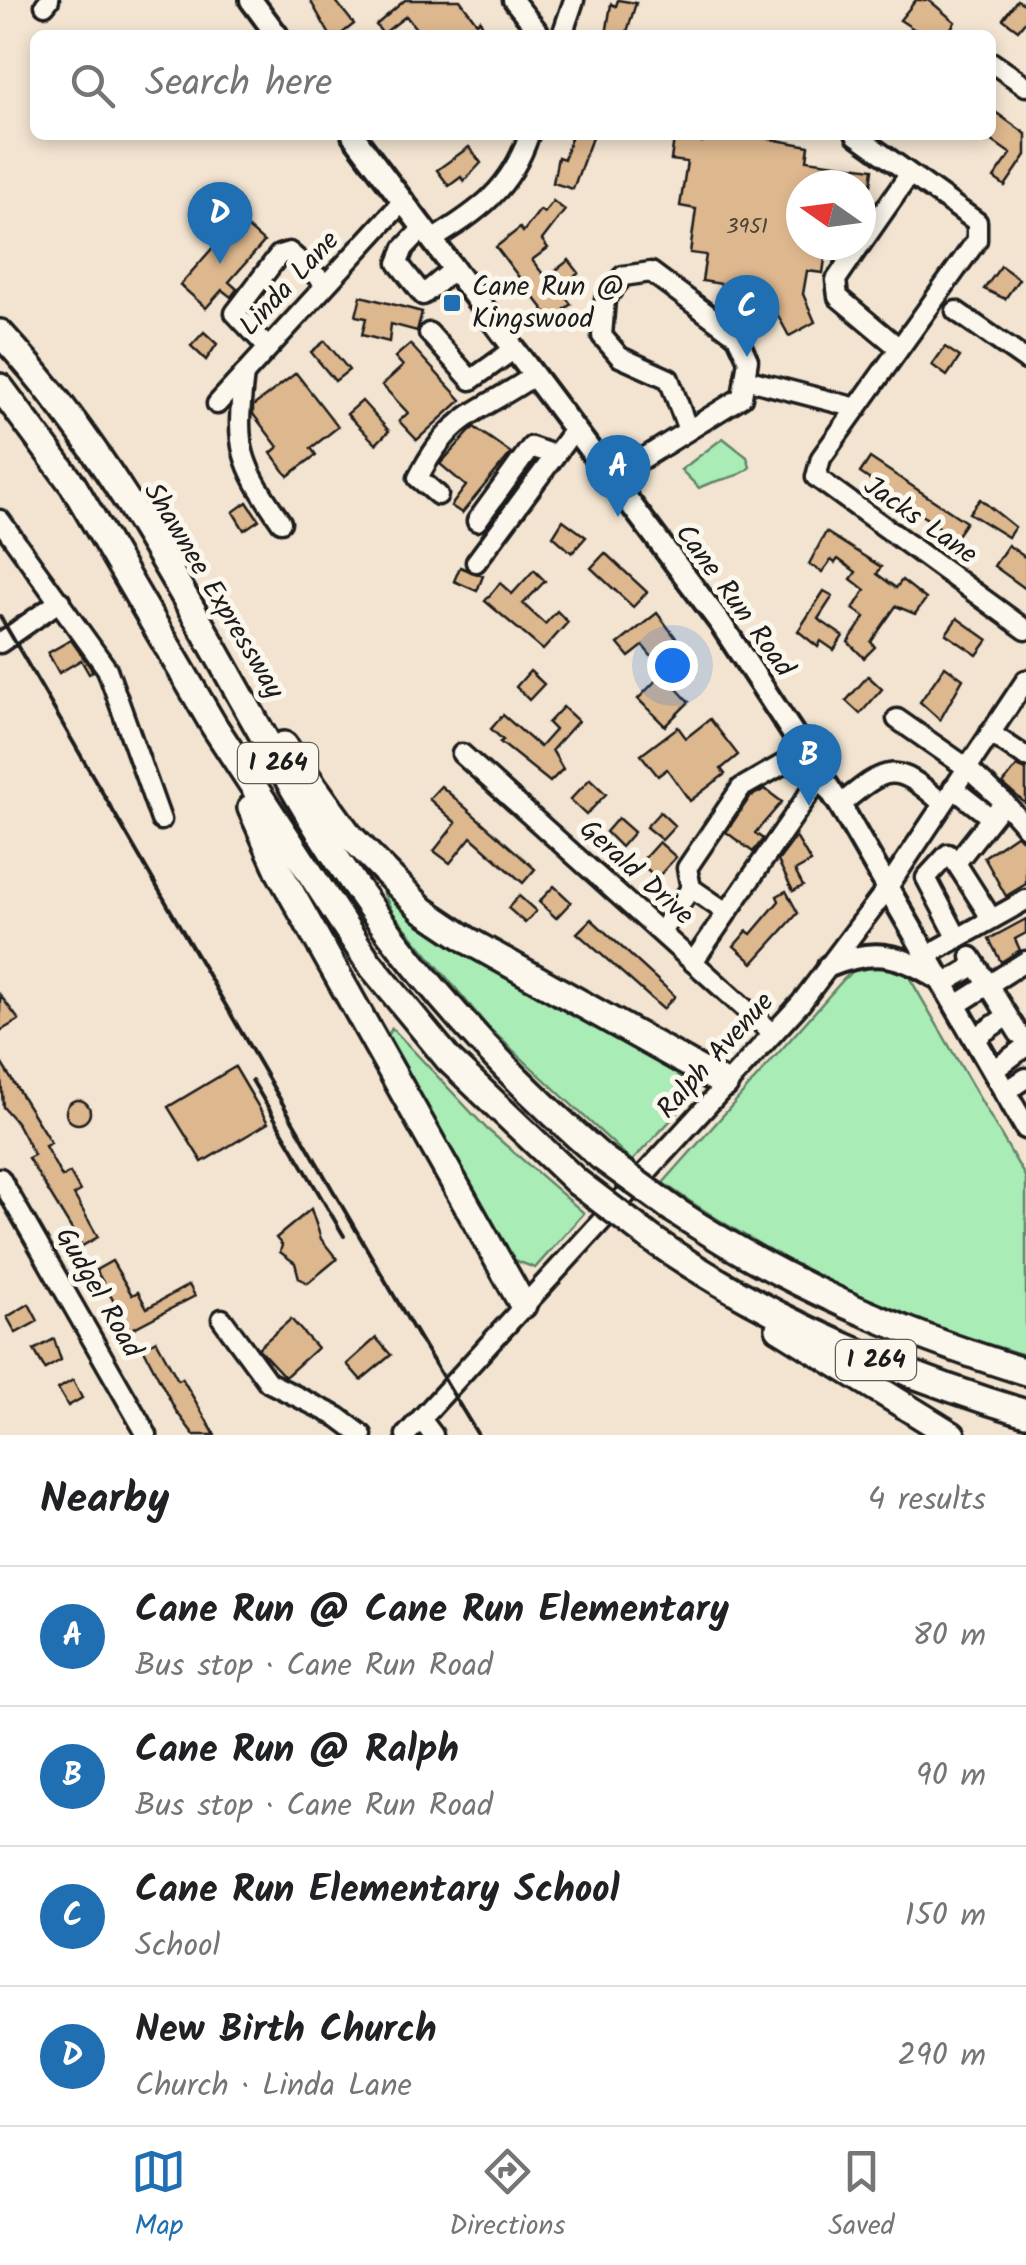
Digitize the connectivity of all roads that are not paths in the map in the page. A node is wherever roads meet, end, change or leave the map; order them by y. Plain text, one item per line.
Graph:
1 (251, 0) edge
2 (512, 0) edge
3 (574, 0) edge
4 (273, 30) edge
5 (537, 30) edge
6 (564, 30) edge
7 (996, 65) edge
8 (1026, 86) edge
9 (357, 140) edge
10 (527, 140) edge
11 (863, 140) edge
12 (909, 174) junction
13 (403, 201) junction
14 (876, 222) edge
15 (428, 234) junction
16 (850, 260) edge
17 (454, 269) junction
18 (326, 284) junction
19 (956, 311) dead end
20 (0, 333) edge
21 (429, 333) dead end
22 (268, 348) junction
23 (899, 348) junction
24 (513, 350) junction
25 (1026, 360) edge
26 (244, 374) junction
27 (532, 377) junction
28 (744, 379) junction
29 (0, 387) edge
30 (217, 404) dead end
31 (856, 408) junction
32 (688, 430) junction
33 (574, 431) junction
34 (554, 455) junction
35 (610, 479) junction
36 (438, 495) dead end
37 (0, 520) edge
38 (476, 521) dead end
39 (281, 522) dead end
40 (476, 562) dead end
41 (60, 601) junction
42 (1026, 630) edge
43 (0, 643) edge
44 (229, 672) junction
45 (1026, 680) edge
46 (896, 719) dead end
47 (214, 726) junction
48 (990, 733) junction
49 (806, 751) junction
50 (462, 754) dead end
51 (1026, 757) edge
52 (966, 768) junction
53 (822, 776) junction
54 (948, 795) junction
55 (1004, 802) junction
56 (840, 804) junction
57 (990, 817) junction
58 (161, 820) dead end
59 (1026, 827) edge
60 (922, 834) junction
61 (952, 858) junction
62 (692, 888) junction
63 (886, 890) junction
64 (1026, 900) edge
65 (726, 912) junction
66 (991, 918) junction
67 (660, 932) junction
68 (957, 937) junction
69 (926, 956) junction
70 (1026, 961) edge
71 (693, 962) junction
72 (829, 966) junction
73 (941, 982) junction
74 (988, 984) junction
75 (955, 1006) junction
76 (1008, 1016) junction
77 (772, 1033) junction
78 (974, 1039) junction
79 (1024, 1039) edge
80 (993, 1071) junction
81 (1026, 1078) edge
82 (725, 1084) junction
83 (1005, 1092) junction
84 (1026, 1128) edge
85 (0, 1178) edge
86 (732, 1291) junction
87 (523, 1305) junction
88 (222, 1319) dead end
89 (1026, 1372) edge
90 (1026, 1413) edge
91 (420, 1418) junction
92 (147, 1435) edge
93 (362, 1435) edge
94 (406, 1435) edge
95 (433, 1435) edge
96 (952, 1435) edge

1 - 4 main road
2 - 5 street
3 - 6 street
7 - 8 street
9 - 13 main road, Cane Run Road
10 - 15 street
11 - 12 street
12 - 14 street
12 - 23 street
13 - 15 main road, Cane Run Road
13 - 18 street, Linda Lane
15 - 17 main road, Cane Run Road
15 - 17 street
16 - 23 street
17 - 24 main road, Cane Run Road
18 - 22 street, Linda Lane
18 - 22 street
19 - 25 street
20 - 44 highway, Shawnee Expressway / I 264
21 - 24 street
22 - 26 street, Linda Lane
23 - 31 street
24 - 27 main road, Cane Run Road
26 - 30 street, Linda Lane
26 - 39 street
27 - 33 main road, Cane Run Road
27 - 36 street
28 - 31 street
28 - 32 street
28 - 32 street
29 - 47 highway, I 264
31 - 42 street, Jacks Lane
32 - 35 street
33 - 34 street
33 - 35 main road, Cane Run Road
34 - 38 street
34 - 40 street
35 - 49 main road, Cane Run Road
37 - 41 street
41 - 43 street
41 - 58 street
44 - 82 highway
44 - 89 highway, Shawnee Expressway / I 264, bridge
45 - 48 street, Ralph Avenue
46 - 52 street
47 - 86 highway, I 264, bridge
47 - 87 highway
48 - 51 street
48 - 52 street, Ralph Avenue
49 - 53 main road, Cane Run Road
49 - 62 street
50 - 67 street, Gerald Drive
52 - 54 street, Ralph Avenue
52 - 55 street
53 - 56 main road, Cane Run Road
53 - 65 street
54 - 56 street
54 - 57 street
54 - 60 street, Ralph Avenue
55 - 57 street
55 - 59 street
56 - 63 main road, Cane Run Road
57 - 61 street
60 - 61 street
60 - 63 street, Ralph Avenue
61 - 66 street
61 - 68 street
62 - 65 street
62 - 67 street
63 - 69 main road, Cane Run Road
63 - 72 street, Ralph Avenue
64 - 66 street
65 - 71 street
66 - 68 street
67 - 71 street, Gerald Drive
68 - 69 street
69 - 73 main road, Cane Run Road
70 - 74 street
71 - 77 street, Gerald Drive
72 - 73 main road
72 - 77 street, Ralph Avenue
73 - 74 street
73 - 75 main road, Cane Run Road
74 - 75 street
74 - 76 street
75 - 78 main road, Cane Run Road
76 - 78 street
76 - 79 street
77 - 82 street, Ralph Avenue
78 - 80 main road, Cane Run Road
79 - 80 street
80 - 83 main road, Cane Run Road
81 - 83 street
82 - 87 street, Ralph Avenue
83 - 84 main road, Cane Run Road
85 - 92 street, Gudgel Road
86 - 90 highway, I 264
86 - 96 highway
87 - 91 street, Ralph Avenue
88 - 93 street
91 - 94 street, Ralph Avenue
91 - 95 street

